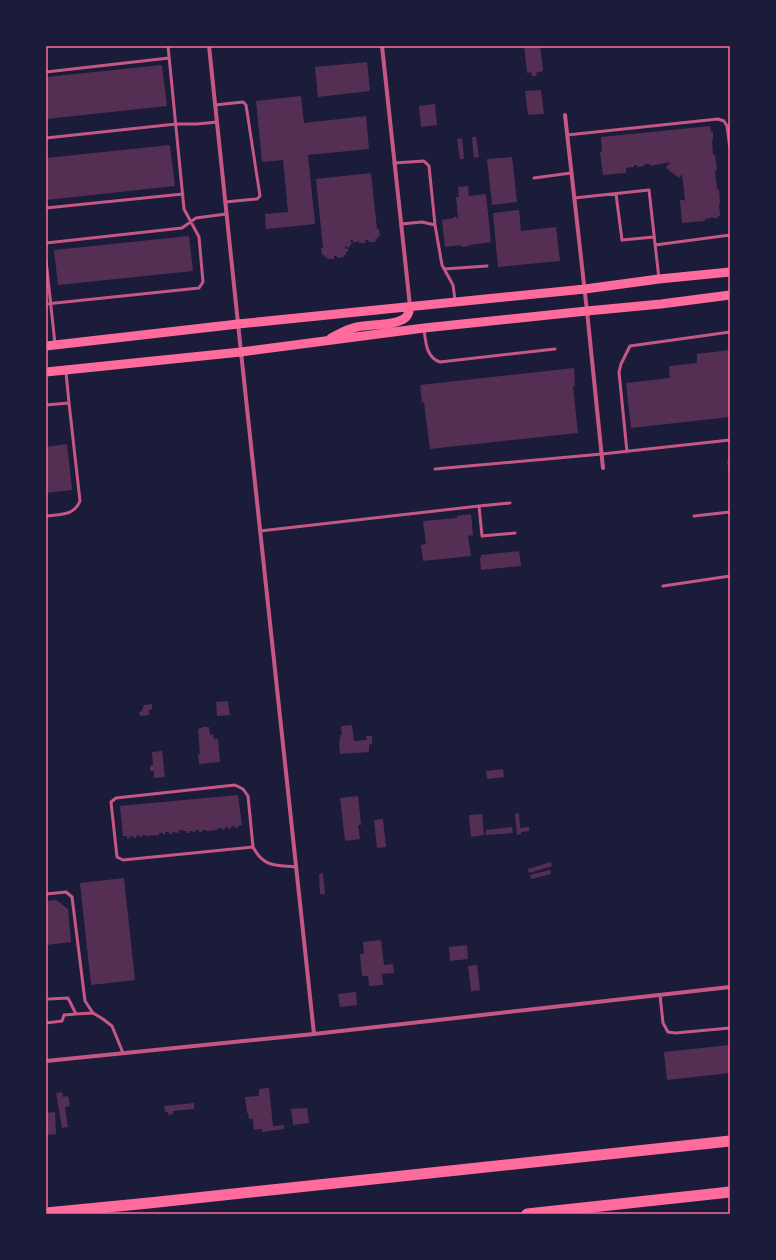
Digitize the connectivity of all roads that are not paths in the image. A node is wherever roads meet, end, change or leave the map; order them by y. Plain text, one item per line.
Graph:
1 (168, 46) edge
2 (209, 46) edge
3 (382, 46) edge
4 (169, 58) junction
5 (46, 72) edge
6 (215, 105) junction
7 (565, 115) dead end
8 (217, 122) junction
9 (176, 124) junction
10 (567, 135) junction
11 (46, 138) edge
12 (730, 148) edge
13 (394, 163) junction
14 (572, 173) junction
15 (534, 178) dead end
16 (183, 194) junction
17 (616, 194) junction
18 (574, 198) junction
19 (225, 202) junction
20 (46, 208) edge
21 (226, 214) junction
22 (191, 221) junction
23 (401, 224) junction
24 (435, 224) junction
25 (730, 235) edge
26 (654, 237) junction
27 (46, 243) edge
28 (655, 245) junction
29 (46, 260) edge
30 (487, 266) dead end
31 (444, 269) junction
32 (730, 272) edge
33 (659, 279) junction
34 (585, 289) junction
35 (730, 295) edge
36 (455, 302) junction
37 (46, 304) edge
38 (50, 304) junction
39 (410, 307) junction
40 (587, 311) junction
41 (238, 324) junction
42 (424, 328) junction
43 (730, 332) edge
44 (326, 341) junction
45 (50, 346) edge
46 (555, 349) dead end
47 (241, 352) junction
48 (65, 370) junction
49 (46, 372) edge
50 (69, 403) junction
51 (46, 406) edge
52 (730, 440) edge
53 (628, 452) junction
54 (602, 454) junction
55 (604, 468) dead end
56 (434, 469) dead end
57 (510, 503) dead end
58 (479, 506) junction
59 (730, 512) edge
60 (46, 516) edge
61 (694, 516) dead end
62 (260, 531) junction
63 (515, 533) dead end
64 (730, 576) edge
65 (663, 586) dead end
66 (253, 847) junction
67 (296, 867) junction
68 (46, 894) edge
69 (730, 987) edge
70 (660, 994) junction
71 (49, 999) dead end
72 (93, 1013) junction
73 (75, 1014) junction
74 (46, 1023) edge
75 (730, 1028) edge
76 (314, 1034) junction
77 (123, 1053) junction
78 (46, 1061) edge
79 (730, 1141) edge
80 (730, 1192) edge
81 (46, 1213) edge
82 (527, 1214) edge

1 - 4 lane
2 - 6 street
3 - 13 street
4 - 5 lane
4 - 9 lane
6 - 8 street
6 - 19 lane
7 - 10 street
8 - 9 lane
8 - 19 street
9 - 11 lane
9 - 16 lane
10 - 12 lane
10 - 14 street
13 - 23 street
13 - 24 lane
14 - 15 lane
14 - 18 street
16 - 20 lane
16 - 22 lane
17 - 18 lane
17 - 26 lane
17 - 26 lane
18 - 34 street
19 - 21 street
21 - 22 lane
21 - 41 street
22 - 27 lane
22 - 38 lane
23 - 24 lane
23 - 39 street
24 - 31 lane
25 - 28 lane
26 - 28 lane
28 - 33 lane
29 - 38 lane
30 - 31 lane
31 - 36 lane
32 - 33 main road
33 - 34 main road
34 - 36 main road
34 - 40 street
35 - 40 main road
36 - 39 main road
37 - 38 lane
38 - 45 lane
39 - 41 main road
39 - 44 main road
40 - 42 main road
40 - 54 street
41 - 45 main road
41 - 47 street
42 - 44 main road
42 - 46 lane
43 - 53 lane
44 - 47 main road
47 - 48 main road
47 - 62 street
48 - 49 main road
48 - 50 lane
50 - 51 lane
50 - 60 lane
52 - 53 lane
53 - 54 lane
54 - 55 street
54 - 56 lane
57 - 58 lane
58 - 62 lane
58 - 63 lane
59 - 61 lane
62 - 67 street
64 - 65 lane
66 - 66 lane
66 - 67 lane
67 - 76 street
68 - 72 lane
69 - 70 street
70 - 75 lane
70 - 76 street
71 - 73 lane
72 - 73 lane
72 - 77 lane
73 - 74 lane
76 - 77 street
77 - 78 street
79 - 81 highway
80 - 82 highway

